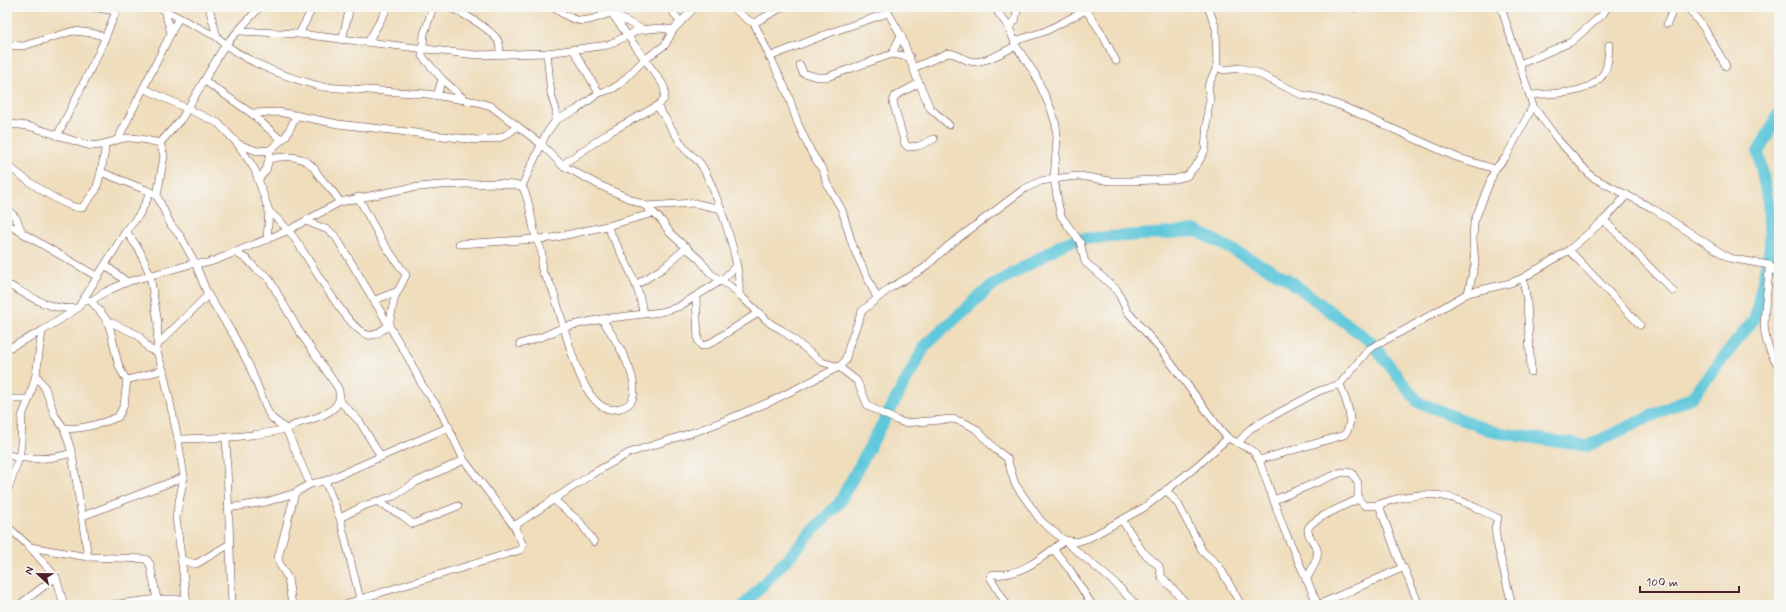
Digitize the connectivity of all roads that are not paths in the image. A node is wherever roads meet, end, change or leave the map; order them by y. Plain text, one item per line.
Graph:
1 (91, 7) edge
2 (158, 7) edge
3 (209, 7) edge
4 (260, 7) edge
5 (312, 7) edge
6 (350, 7) edge
7 (388, 7) edge
8 (433, 7) edge
9 (448, 7) edge
10 (553, 7) edge
11 (670, 7) edge
12 (695, 7) edge
13 (732, 7) edge
14 (783, 7) edge
15 (995, 7) edge
16 (1018, 7) edge
17 (1208, 7) edge
18 (1501, 7) edge
19 (1607, 7) edge
20 (1674, 7) edge
21 (1687, 7) edge
22 (1085, 8) edge
23 (117, 9) edge
24 (609, 10) edge
25 (887, 10) edge
26 (165, 12) junction
27 (178, 19) junction
28 (680, 22) junction
29 (754, 23) junction
30 (1667, 24) dead end
31 (1010, 27) junction
32 (644, 30) junction
33 (673, 30) junction
34 (239, 31) junction
35 (171, 33) junction
36 (299, 34) junction
37 (901, 35) junction
38 (627, 36) junction
39 (106, 37) junction
40 (217, 38) junction
41 (342, 40) junction
42 (368, 42) junction
43 (1015, 44) junction
44 (7, 45) edge
45 (225, 45) junction
46 (1609, 45) dead end
47 (422, 47) junction
48 (573, 49) junction
49 (547, 53) junction
50 (500, 54) junction
51 (892, 54) junction
52 (910, 57) junction
53 (769, 58) junction
54 (645, 59) junction
55 (1116, 61) dead end
56 (1520, 64) junction
57 (800, 65) dead end
58 (1726, 66) dead end
59 (1217, 67) junction
60 (913, 68) junction
61 (442, 79) junction
62 (205, 81) junction
63 (919, 84) junction
64 (143, 88) junction
65 (600, 93) junction
66 (1530, 95) junction
67 (437, 96) junction
68 (465, 100) junction
69 (657, 106) junction
70 (1533, 106) junction
71 (188, 109) junction
72 (251, 113) junction
73 (297, 115) junction
74 (556, 120) junction
75 (7, 125) edge
76 (949, 125) dead end
77 (517, 126) junction
78 (58, 136) junction
79 (118, 139) junction
80 (934, 139) dead end
81 (281, 140) junction
82 (160, 143) junction
83 (238, 144) junction
84 (542, 144) junction
85 (104, 145) junction
86 (270, 150) junction
87 (269, 159) junction
88 (7, 165) edge
89 (562, 165) junction
90 (1495, 169) junction
91 (101, 172) junction
92 (1054, 179) junction
93 (258, 180) junction
94 (522, 186) junction
95 (154, 194) junction
96 (1627, 196) junction
97 (358, 197) junction
98 (340, 202) junction
99 (646, 206) junction
100 (7, 209) edge
101 (721, 209) junction
102 (269, 211) junction
103 (654, 213) junction
104 (1604, 220) junction
105 (306, 221) junction
106 (7, 224) edge
107 (607, 226) junction
108 (289, 230) junction
109 (126, 231) junction
110 (22, 232) junction
111 (537, 239) junction
112 (267, 240) junction
113 (459, 244) dead end
114 (687, 247) junction
115 (1569, 250) junction
116 (234, 252) junction
117 (195, 263) junction
118 (106, 265) junction
119 (1769, 265) junction
120 (736, 266) junction
121 (150, 275) junction
122 (1779, 275) edge
123 (98, 276) junction
124 (1523, 278) junction
125 (722, 280) junction
126 (127, 282) junction
127 (7, 284) edge
128 (636, 285) junction
129 (398, 291) junction
130 (1673, 291) dead end
131 (1468, 293) junction
132 (739, 294) junction
133 (208, 295) junction
134 (696, 297) junction
135 (877, 298) junction
136 (83, 299) junction
137 (375, 300) junction
138 (91, 301) junction
139 (78, 308) junction
140 (643, 313) junction
141 (758, 313) junction
142 (602, 319) junction
143 (106, 320) junction
144 (389, 325) junction
145 (1640, 325) dead end
146 (564, 327) junction
147 (42, 331) junction
148 (520, 344) dead end
149 (158, 348) junction
150 (7, 349) edge
151 (1779, 366) edge
152 (839, 367) junction
153 (163, 370) junction
154 (1531, 372) dead end
155 (36, 375) junction
156 (127, 380) junction
157 (1340, 384) junction
158 (7, 399) edge
159 (29, 399) junction
160 (340, 401) junction
161 (448, 427) junction
162 (64, 428) junction
163 (286, 429) junction
164 (226, 438) junction
165 (1228, 438) junction
166 (178, 439) junction
167 (1238, 443) junction
168 (72, 453) junction
169 (7, 455) edge
170 (381, 457) junction
171 (19, 458) junction
172 (464, 460) junction
173 (1259, 460) junction
174 (184, 477) junction
175 (325, 480) junction
176 (310, 484) junction
177 (1166, 490) junction
178 (7, 492) edge
179 (295, 493) junction
180 (553, 499) junction
181 (1358, 499) junction
182 (1274, 500) junction
183 (376, 501) junction
184 (1377, 505) junction
185 (458, 506) dead end
186 (228, 508) junction
187 (83, 516) junction
188 (340, 518) junction
189 (1122, 520) junction
190 (7, 526) edge
191 (514, 526) junction
192 (1065, 540) junction
193 (594, 542) dead end
194 (228, 545) junction
195 (30, 547) junction
196 (1054, 550) junction
197 (88, 557) junction
198 (181, 560) junction
199 (1402, 568) junction
200 (56, 577) junction
201 (1306, 580) junction
202 (157, 599) junction
203 (360, 599) junction
204 (186, 602) edge
205 (66, 604) edge
206 (19, 605) edge
207 (111, 605) edge
208 (232, 605) edge
209 (292, 605) edge
210 (346, 605) edge
211 (1007, 605) edge
212 (1092, 605) edge
213 (1136, 605) edge
214 (1188, 605) edge
215 (1241, 605) edge
216 (1318, 605) edge
217 (1419, 605) edge
218 (1512, 605) edge

1 - 23 street
2 - 26 street
3 - 40 street
4 - 34 street
5 - 36 street
6 - 41 street
7 - 42 street
8 - 47 street
9 - 50 street
10 - 24 street
11 - 28 street
12 - 28 street
13 - 29 street
14 - 29 street
15 - 31 street
16 - 31 street
17 - 59 street
18 - 56 street
19 - 56 street
20 - 30 street
21 - 58 street
22 - 43 street
22 - 55 street
23 - 39 street
24 - 32 street
24 - 38 street
25 - 37 street
25 - 53 street
26 - 27 street
26 - 35 street
27 - 35 street
27 - 40 street
28 - 33 street
29 - 53 street
31 - 43 street
32 - 33 street
32 - 38 street
33 - 54 street
34 - 36 street
34 - 45 street
35 - 64 street
36 - 41 street
37 - 51 street
37 - 52 street
38 - 48 street
38 - 54 street
39 - 44 street
39 - 78 street
40 - 45 street
41 - 42 street
42 - 47 street
43 - 60 street
43 - 92 street
45 - 62 street
45 - 67 street
46 - 66 street
47 - 50 street
47 - 61 street
48 - 49 street
48 - 65 street
49 - 50 street
49 - 74 street
51 - 52 street
51 - 57 street
52 - 60 street
53 - 135 street
54 - 65 street
54 - 69 street
56 - 66 street
59 - 90 street
59 - 92 street
60 - 63 street
61 - 67 street
61 - 68 street
62 - 71 street
62 - 72 street
63 - 76 street
63 - 80 street
64 - 71 street
64 - 79 street
65 - 74 street
66 - 70 street
67 - 68 street
68 - 77 street
69 - 89 street
69 - 101 street
70 - 90 street
70 - 96 street
71 - 82 street
71 - 83 street
72 - 73 street
72 - 81 street
73 - 77 street
73 - 81 street
74 - 84 street
75 - 78 street
77 - 84 street
78 - 85 street
79 - 82 street
79 - 85 street
81 - 86 street
82 - 95 street
83 - 86 street
83 - 93 street
84 - 89 street
84 - 94 street
85 - 91 street
86 - 87 street
87 - 93 street
87 - 98 street
88 - 91 street
89 - 99 street
90 - 131 street
91 - 95 street
92 - 135 street
92 - 165 street
93 - 102 street
94 - 97 street
94 - 111 street
95 - 109 street
95 - 117 street
96 - 104 street
96 - 119 street
97 - 98 street
97 - 129 street
98 - 105 street
99 - 101 street
99 - 103 street
100 - 110 street
101 - 120 street
102 - 108 street
102 - 112 street
103 - 107 street
103 - 114 street
104 - 115 street
104 - 130 street
105 - 108 street
105 - 137 street
106 - 110 street
107 - 111 street
107 - 128 street
108 - 112 street
108 - 144 street
109 - 118 street
109 - 121 street
110 - 123 street
111 - 113 street
111 - 146 street
112 - 116 street
114 - 125 street
114 - 128 street
115 - 124 street
115 - 145 street
116 - 117 street
116 - 160 street
117 - 121 street
117 - 133 street
118 - 123 street
118 - 126 street
119 - 122 street
119 - 151 street
120 - 125 street
120 - 132 street
121 - 126 street
121 - 149 street
123 - 136 street
124 - 131 street
124 - 154 street
125 - 132 street
125 - 134 street
126 - 138 street
127 - 139 street
128 - 140 street
129 - 137 street
129 - 144 street
131 - 157 street
132 - 141 street
133 - 149 street
133 - 163 street
134 - 140 street
134 - 141 street
135 - 152 street
136 - 138 street
136 - 139 street
137 - 144 street
138 - 143 street
139 - 147 street
140 - 142 street
141 - 152 street
142 - 146 street
142 - 146 street
143 - 149 street
143 - 156 street
144 - 161 street
146 - 148 street
147 - 150 street
147 - 155 street
149 - 153 street
152 - 180 street
152 - 192 street
153 - 156 street
153 - 166 street
155 - 159 street
155 - 162 street
156 - 162 street
157 - 167 street
157 - 173 street
158 - 159 street
159 - 171 street
160 - 163 street
160 - 170 street
161 - 170 street
161 - 172 street
162 - 168 street
163 - 164 street
163 - 176 street
164 - 166 street
164 - 186 street
165 - 167 street
165 - 177 street
166 - 174 street
167 - 173 street
168 - 171 street
168 - 187 street
169 - 171 street
170 - 175 street
171 - 178 street
172 - 183 street
172 - 191 street
173 - 182 street
174 - 187 street
174 - 198 street
175 - 176 street
175 - 188 street
176 - 179 street
177 - 189 street
177 - 215 street
179 - 186 street
179 - 209 street
180 - 191 street
180 - 193 street
181 - 182 street
181 - 184 street
181 - 201 street
182 - 201 street
183 - 185 street
183 - 188 street
184 - 199 street
184 - 218 street
186 - 194 street
187 - 197 street
188 - 203 street
189 - 192 street
189 - 214 street
190 - 195 street
191 - 203 street
192 - 196 street
192 - 213 street
194 - 198 street
194 - 208 street
195 - 197 street
195 - 200 street
196 - 211 street
196 - 212 street
197 - 202 street
198 - 204 street
199 - 216 street
199 - 217 street
200 - 205 street
200 - 206 street
201 - 216 street
202 - 204 street
202 - 207 street
203 - 210 street

